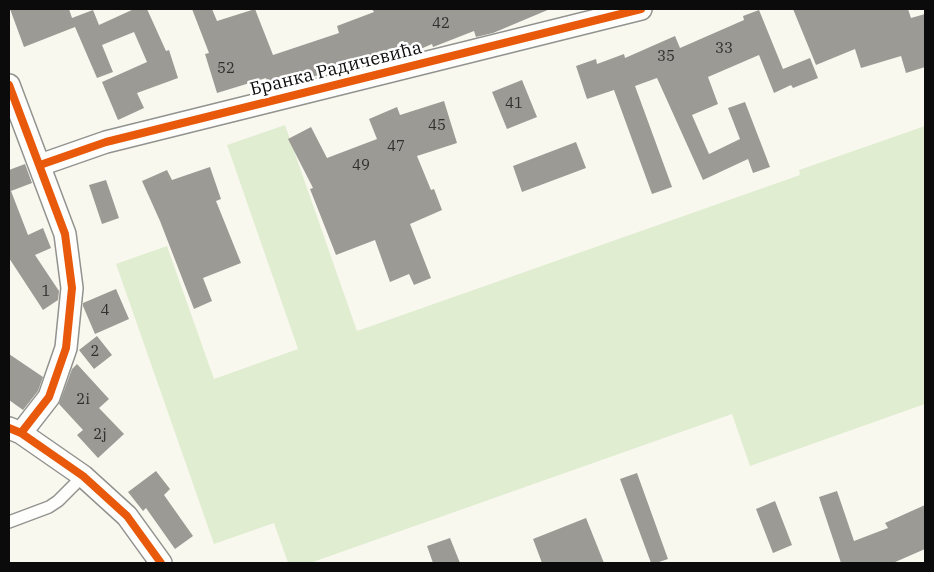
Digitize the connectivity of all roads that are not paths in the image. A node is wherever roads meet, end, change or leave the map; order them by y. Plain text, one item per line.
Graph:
1 (641, 9) edge
2 (9, 85) edge
3 (40, 165) junction
4 (15, 430) edge
5 (83, 476) junction
6 (9, 522) edge
7 (161, 563) edge

1 - 3 street, Бранка Радичевића
2 - 3 street
3 - 4 street
4 - 5 street
5 - 6 lane
5 - 7 street

